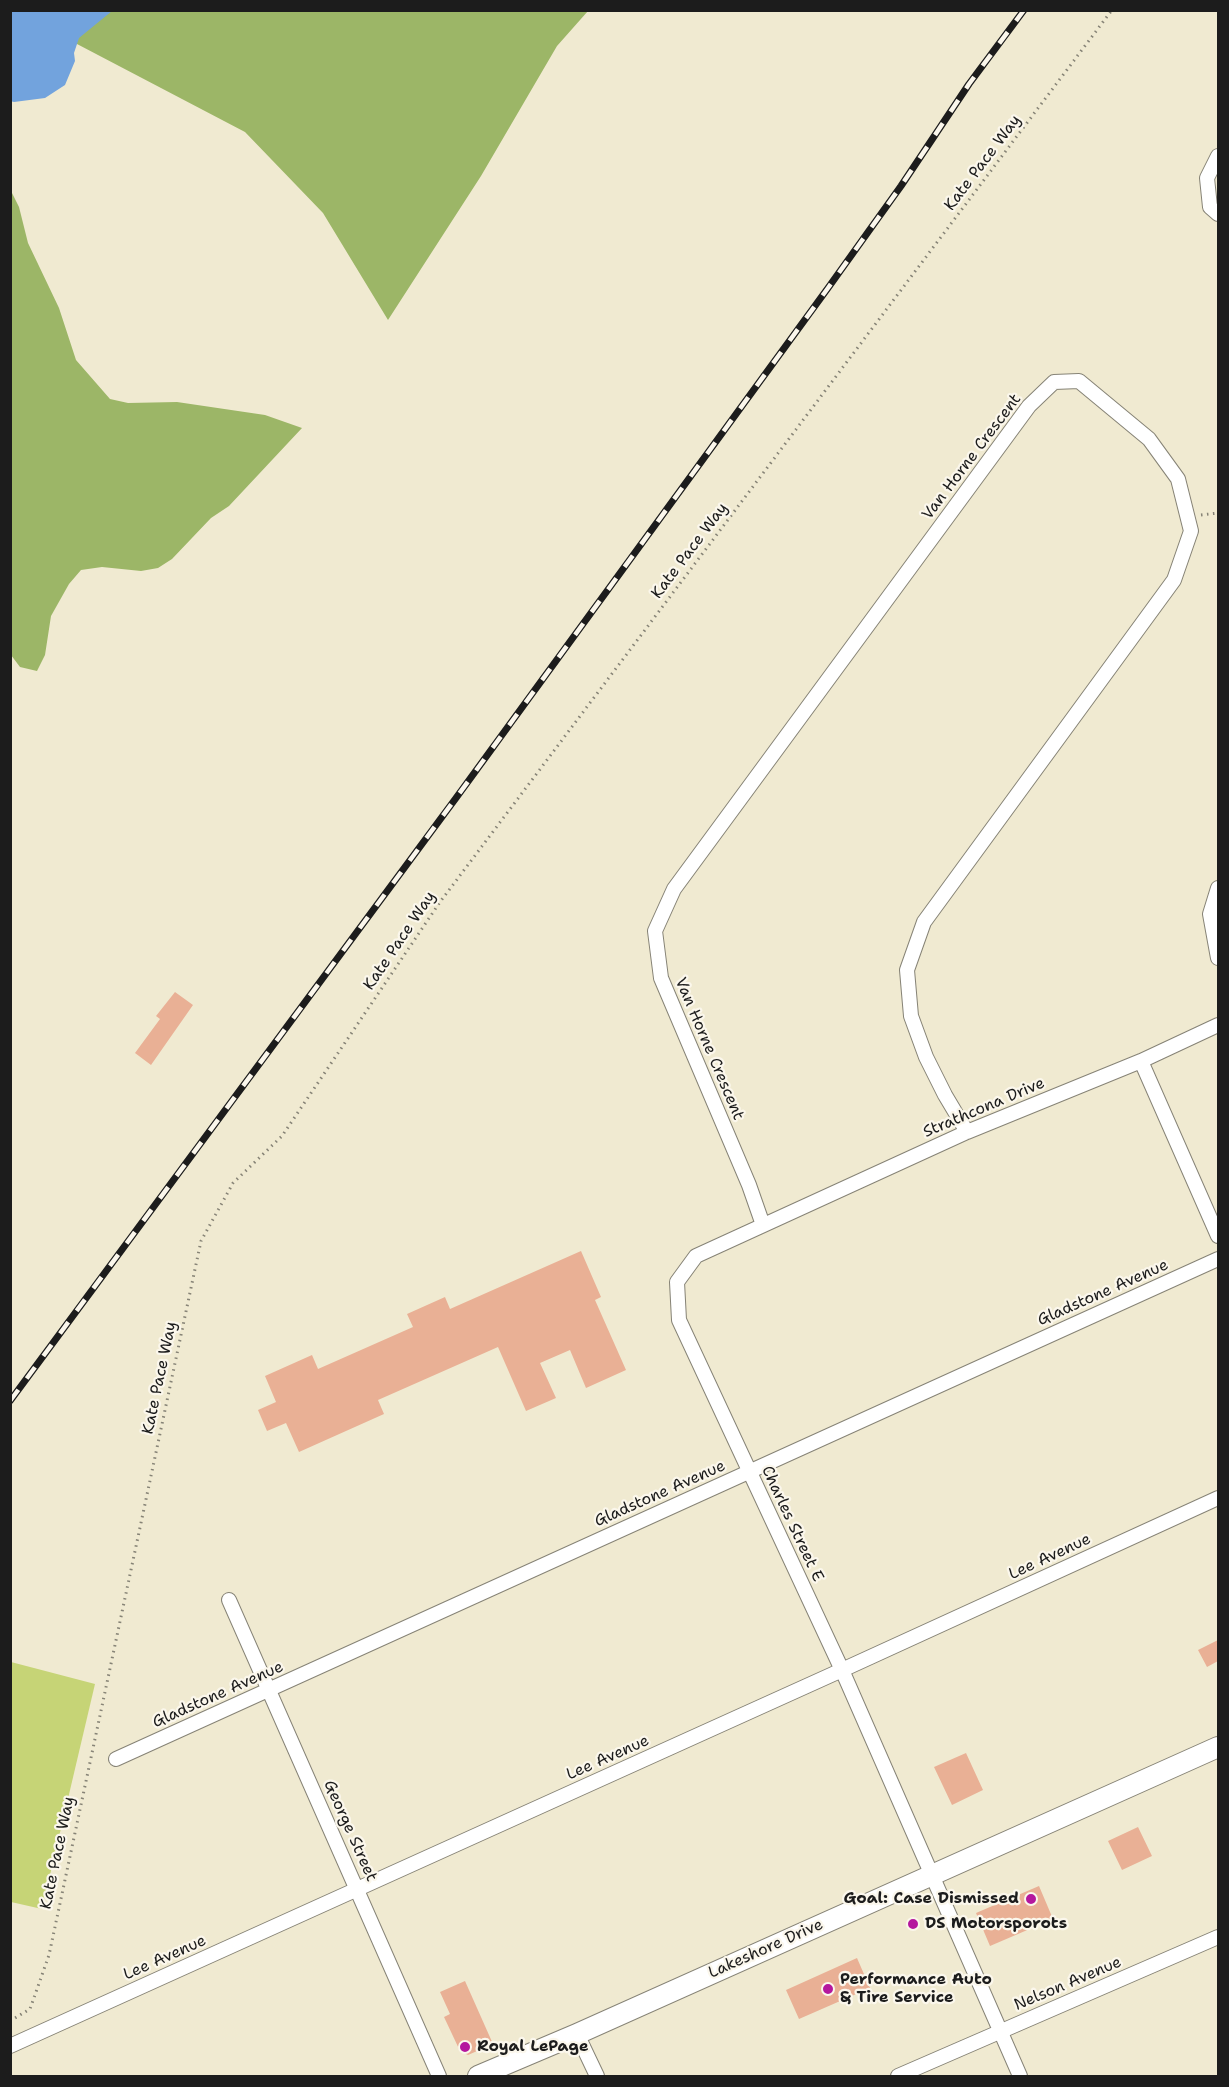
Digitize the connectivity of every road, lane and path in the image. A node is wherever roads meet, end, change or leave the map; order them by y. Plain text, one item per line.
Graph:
1 (1112, 10) edge
2 (1218, 156) edge
3 (1218, 214) edge
4 (1218, 888) edge
5 (1218, 958) edge
6 (1218, 1025) edge
7 (1141, 1061) junction
8 (967, 1132) junction
9 (763, 1225) junction
10 (1218, 1236) edge
11 (1218, 1259) edge
12 (750, 1471) junction
13 (1218, 1498) edge
14 (229, 1600) dead end
15 (842, 1670) junction
16 (269, 1690) junction
17 (1218, 1747) edge
18 (116, 1759) dead end
19 (932, 1875) junction
20 (357, 1889) junction
21 (1218, 1937) edge
22 (10, 2021) edge
23 (999, 2032) junction
24 (577, 2034) junction
25 (10, 2046) edge
26 (439, 2076) edge
27 (478, 2076) edge
28 (597, 2076) edge
29 (898, 2076) edge
30 (1020, 2076) edge

1 - 22 path, Kate Pace Way
2 - 3 street
4 - 5 street
6 - 7 street, Strathcona Drive
7 - 8 street, Strathcona Drive
7 - 10 street
8 - 9 street, Strathcona Drive
8 - 9 street, Van Horne Crescent
9 - 12 street, Charles Street E
11 - 12 street, Gladstone Avenue
12 - 15 street, Charles Street E
12 - 16 street, Gladstone Avenue
13 - 15 street, Lee Avenue
14 - 16 street, George Street
15 - 19 street, Charles Street E
15 - 20 street, Lee Avenue
16 - 18 street, Gladstone Avenue
16 - 20 street, George Street
17 - 19 main road, Lakeshore Drive
19 - 23 street, Charles Street E
19 - 24 main road, Lakeshore Drive
20 - 25 street, Lee Avenue
20 - 26 street, George Street
21 - 23 street, Nelson Avenue
23 - 29 street, Nelson Avenue
23 - 30 street, Charles Street E
24 - 27 main road, Lakeshore Drive
24 - 28 street

